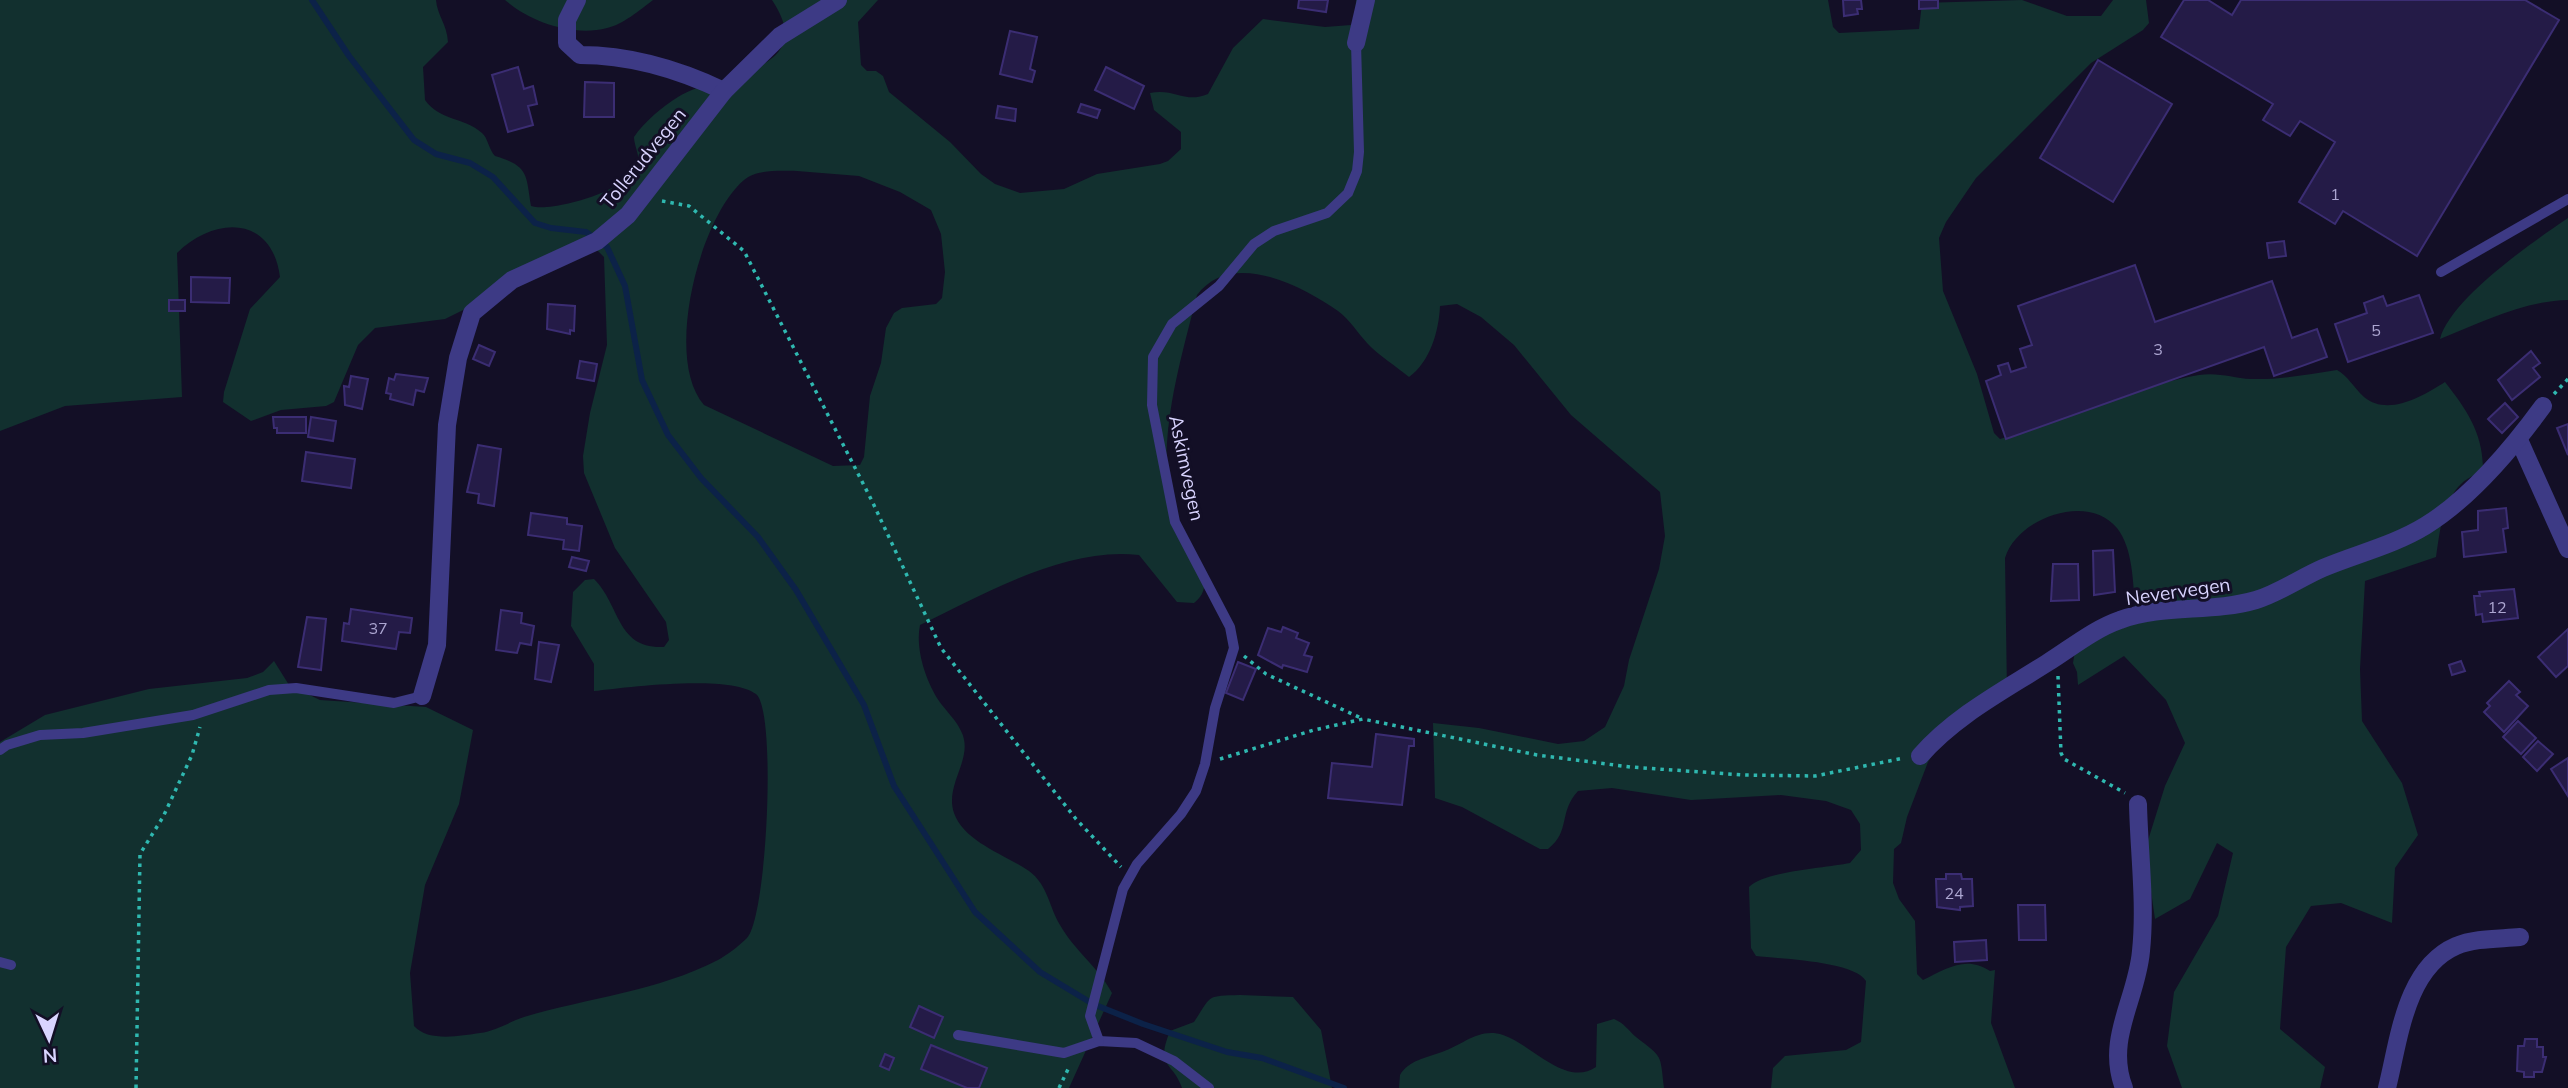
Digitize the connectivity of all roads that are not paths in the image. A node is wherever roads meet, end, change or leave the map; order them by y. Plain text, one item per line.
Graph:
1 (577, 0) edge
2 (838, 0) edge
3 (1366, 0) edge
4 (1356, 43) joint
5 (724, 90) junction
6 (2568, 198) edge
7 (2441, 272) dead end
8 (2543, 406) dead end
9 (2519, 440) junction
10 (2568, 549) edge
11 (422, 696) joint
12 (0, 750) edge
13 (1920, 756) road end
14 (2138, 804) road end
15 (2520, 937) dead end
16 (958, 1035) dead end
17 (1099, 1041) junction
18 (1209, 1088) edge
19 (2124, 1088) edge
20 (2387, 1088) edge

1 - 5 street
2 - 5 street, Tollerudvegen
3 - 4 street, Askimvegen
4 - 17 lane, Askimvegen
5 - 11 street, Tollerudvegen
6 - 7 lane
8 - 9 street, Nevervegen
9 - 10 street
9 - 13 street, Nevervegen
11 - 12 lane
14 - 19 street
15 - 20 street
16 - 17 lane
17 - 18 lane

